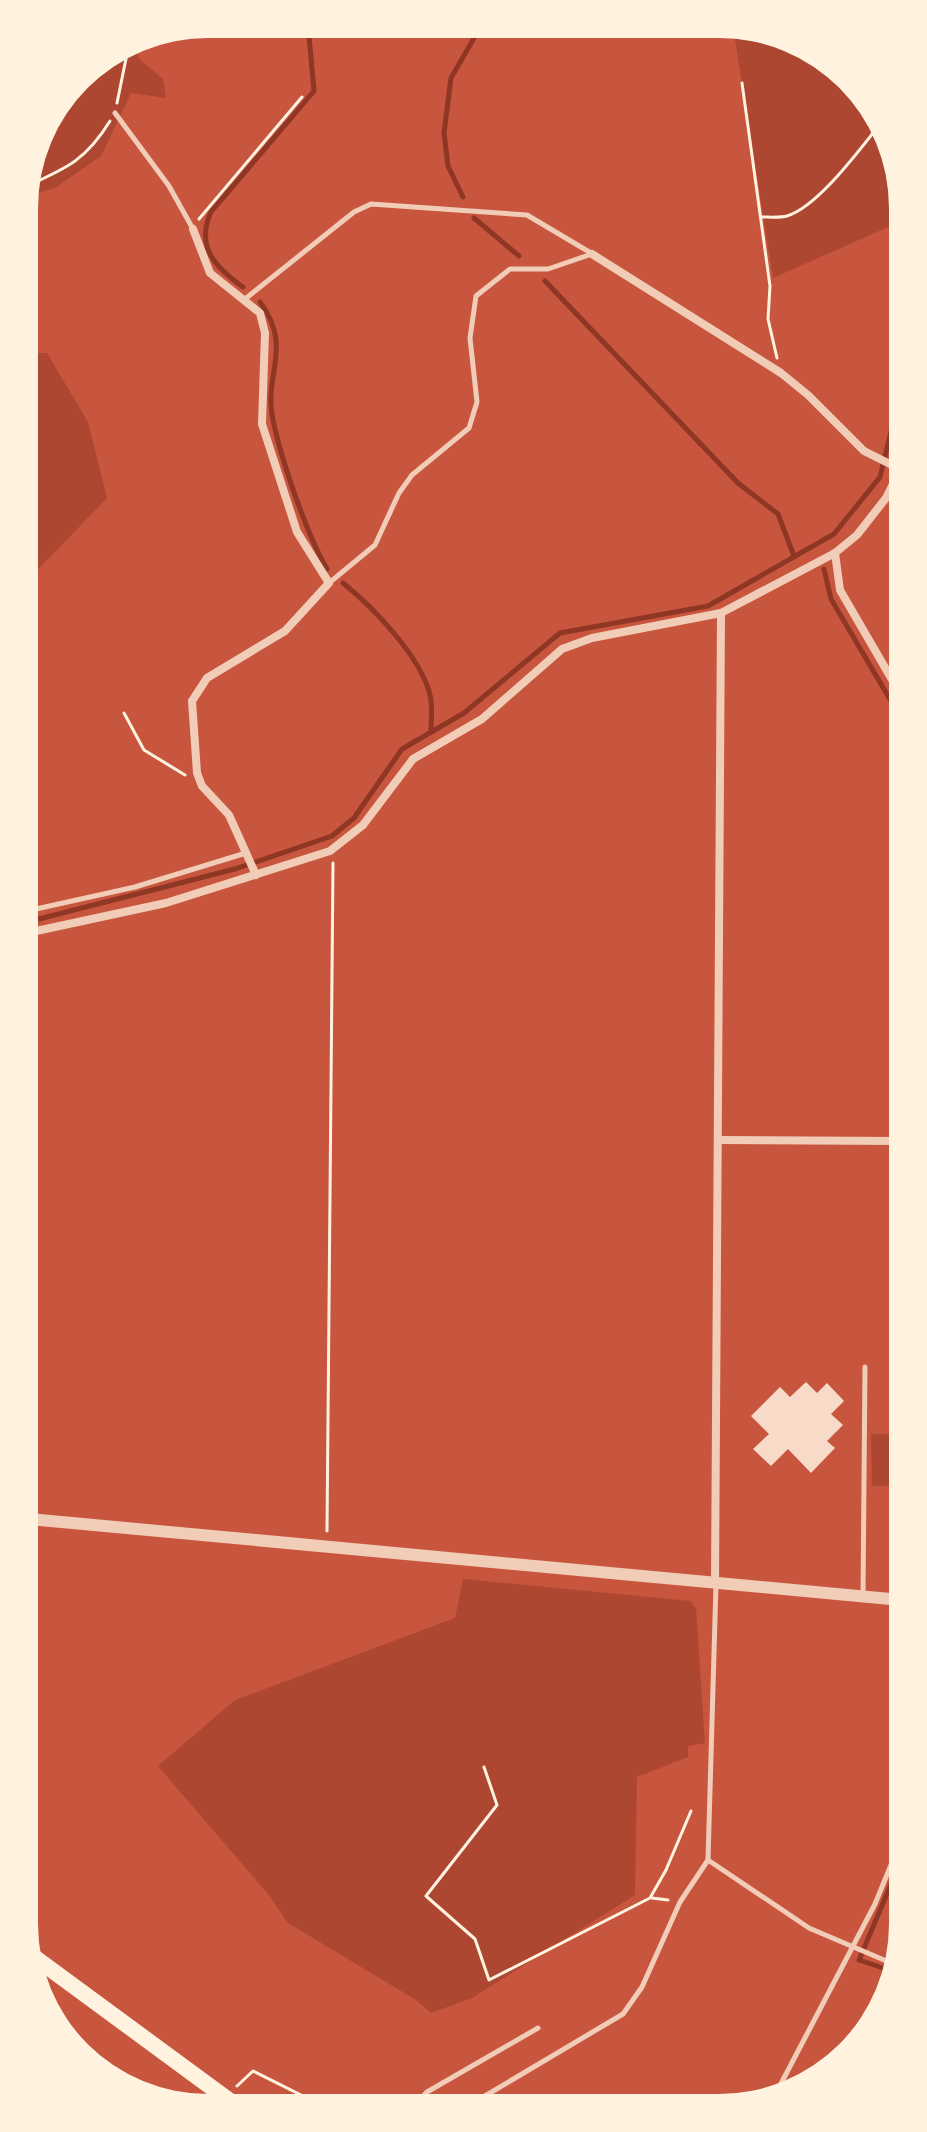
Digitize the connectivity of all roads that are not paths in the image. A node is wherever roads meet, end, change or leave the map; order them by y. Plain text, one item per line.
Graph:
1 (115, 113) road end
2 (193, 229) joint
3 (592, 254) junction
4 (245, 299) junction
5 (889, 466) edge
6 (889, 489) edge
7 (835, 553) junction
8 (329, 583) junction
9 (721, 613) junction
10 (889, 674) edge
11 (246, 854) junction
12 (256, 875) junction
13 (38, 909) edge
14 (38, 931) edge
15 (718, 1140) junction
16 (889, 1141) edge
17 (865, 1367) dead end
18 (38, 1520) edge
19 (715, 1582) junction
20 (863, 1597) junction
21 (889, 1599) edge
22 (708, 1860) junction
23 (889, 1870) edge
24 (851, 1949) junction
25 (885, 1961) edge
26 (43, 1964) edge
27 (538, 2028) dead end
28 (782, 2082) edge
29 (220, 2094) edge
30 (425, 2094) edge
31 (488, 2094) edge

1 - 2 lane
2 - 4 street
3 - 4 lane
3 - 5 street
3 - 8 lane
4 - 8 street
6 - 7 street
7 - 9 street
7 - 10 street
8 - 11 street
9 - 12 street
9 - 15 street
11 - 12 street
11 - 13 lane
12 - 14 street
15 - 16 street
15 - 19 street
17 - 20 lane
18 - 19 street
19 - 20 street
19 - 22 lane
20 - 21 street
22 - 24 lane
22 - 31 lane
23 - 24 lane
24 - 25 lane
24 - 28 lane
26 - 29 main road
27 - 30 lane

